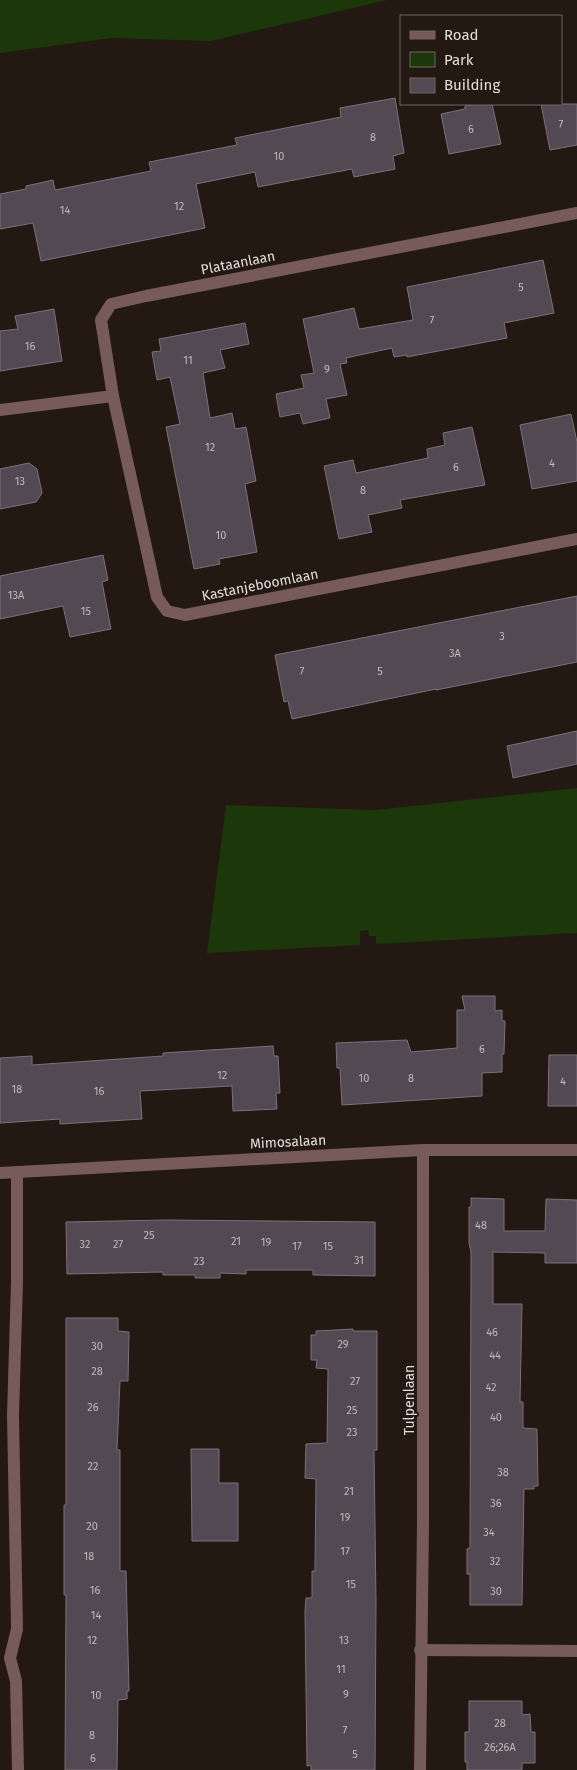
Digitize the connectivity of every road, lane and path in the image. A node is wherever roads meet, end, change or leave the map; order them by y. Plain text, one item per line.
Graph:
1 (577, 213) edge
2 (113, 396) junction
3 (0, 410) edge
4 (577, 539) edge
5 (423, 1150) junction
6 (577, 1150) edge
7 (17, 1172) junction
8 (0, 1173) edge
9 (420, 1650) junction
10 (577, 1651) edge
11 (5, 1659) edge
12 (18, 1770) edge
13 (420, 1770) edge

1 - 2 street, Plataanlaan
2 - 3 street
2 - 4 street, Kastanjeboomlaan
5 - 6 street, Mimosalaan
5 - 7 street, Mimosalaan
5 - 9 street, Tulpenlaan
7 - 8 street, Mimosalaan
7 - 11 street
9 - 10 street
9 - 13 street, Tulpenlaan
11 - 12 street

